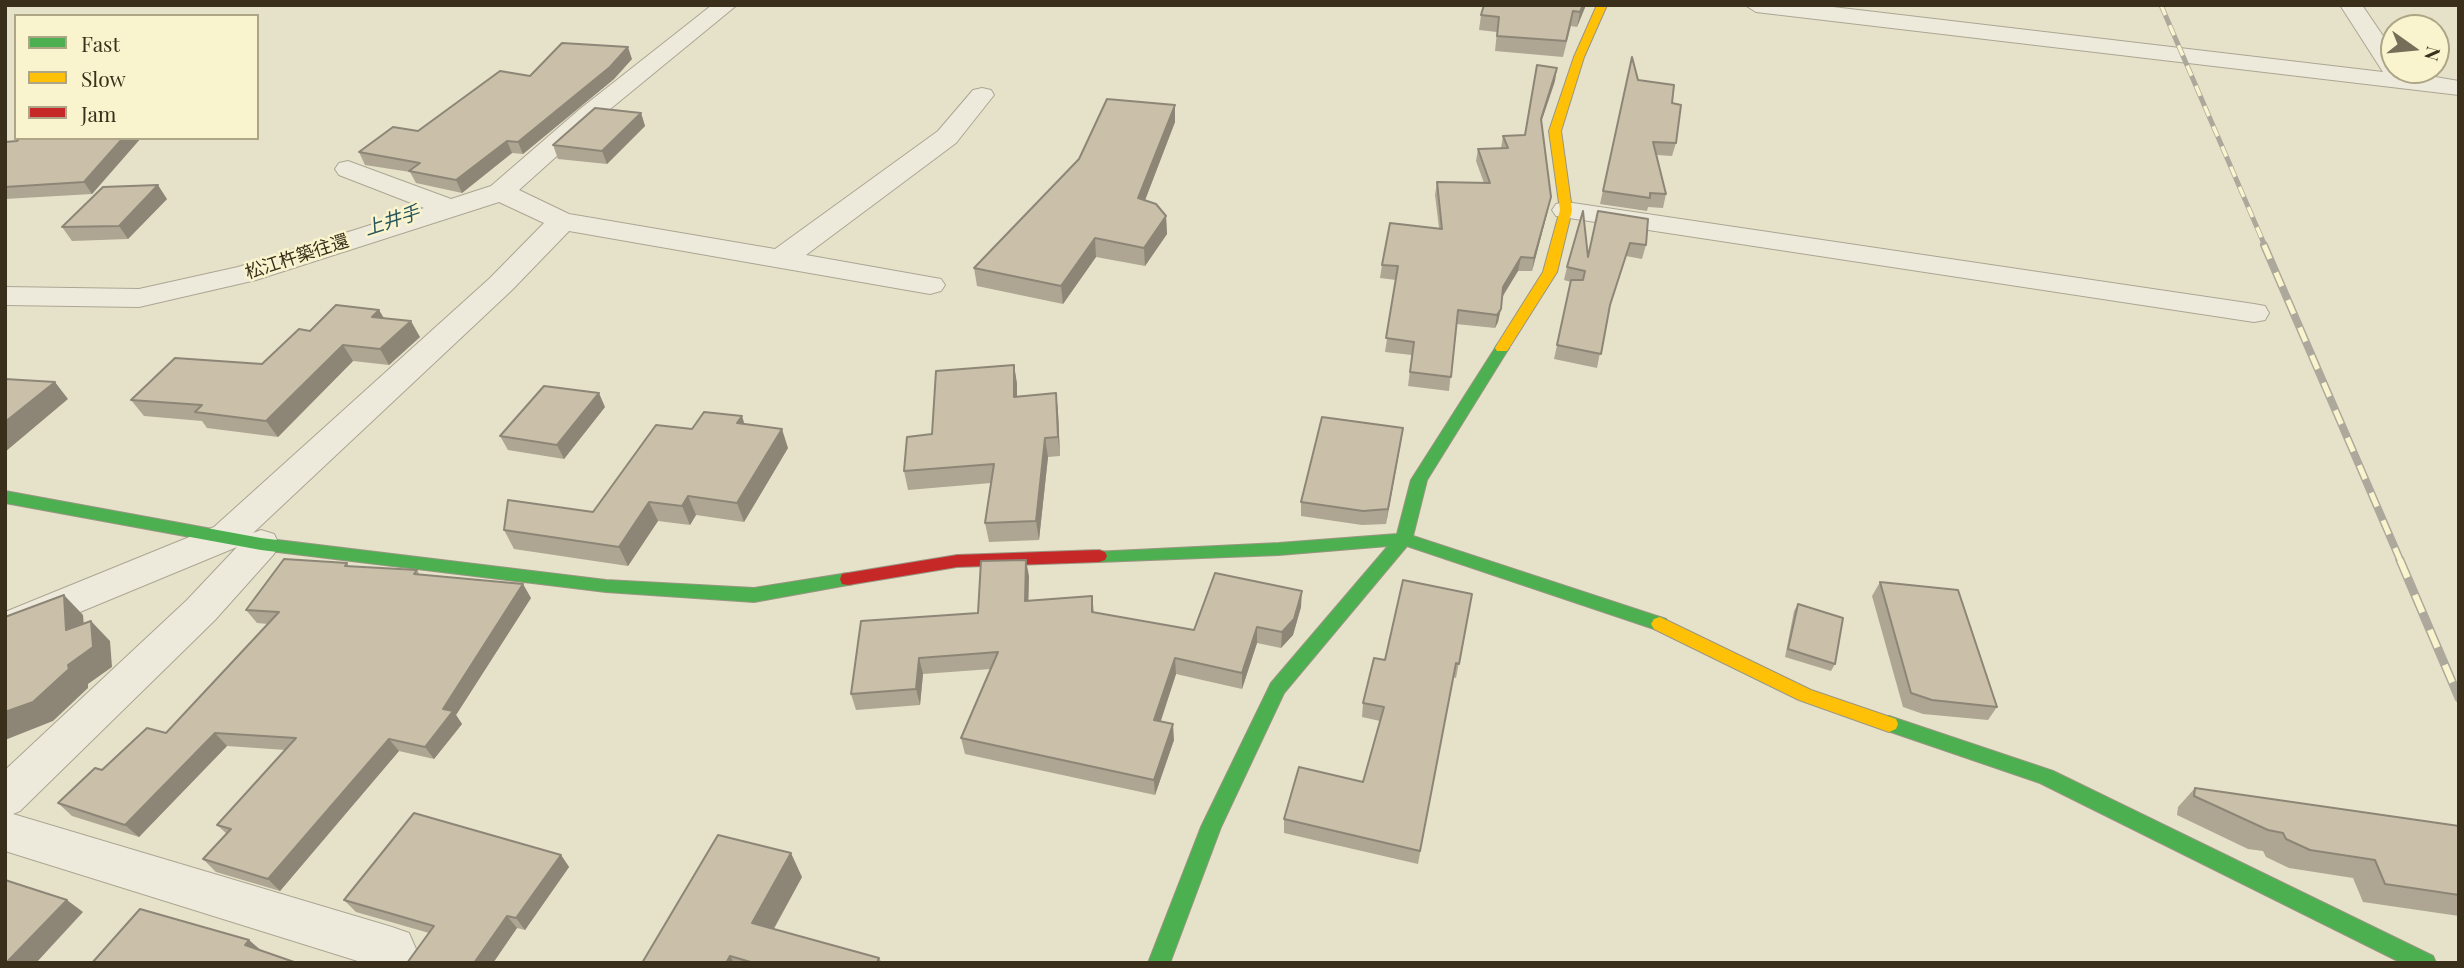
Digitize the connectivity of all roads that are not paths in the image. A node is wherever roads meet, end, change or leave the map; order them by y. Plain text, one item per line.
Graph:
1 (726, 5) edge
2 (1602, 5) edge
3 (1755, 5) edge
4 (2351, 5) edge
5 (2380, 49) edge
6 (2380, 79) edge
7 (2426, 84) edge
8 (2459, 88) edge
9 (982, 95) dead end
10 (348, 169) dead end
11 (501, 192) junction
12 (449, 208) junction
13 (1566, 209) junction
14 (562, 221) junction
15 (781, 259) junction
16 (930, 285) dead end
17 (5, 296) edge
18 (2253, 313) dead end
19 (5, 497) edge
20 (1404, 539) junction
21 (244, 540) junction
22 (5, 628) edge
23 (5, 798) edge
24 (5, 831) edge
25 (392, 950) dead end
26 (1159, 963) edge
27 (2425, 963) edge

1 - 11 street, 松江杵築往還
2 - 13 street
3 - 6 street
4 - 5 street
7 - 8 street
9 - 15 street
10 - 12 street
11 - 12 street, 松江杵築往還
11 - 14 street
12 - 17 street, 松江杵築往還
13 - 18 street
13 - 20 street
14 - 15 street
14 - 21 street
15 - 16 street
19 - 21 street
20 - 21 street
20 - 26 street
20 - 27 street
21 - 22 street
21 - 23 street
24 - 25 street

